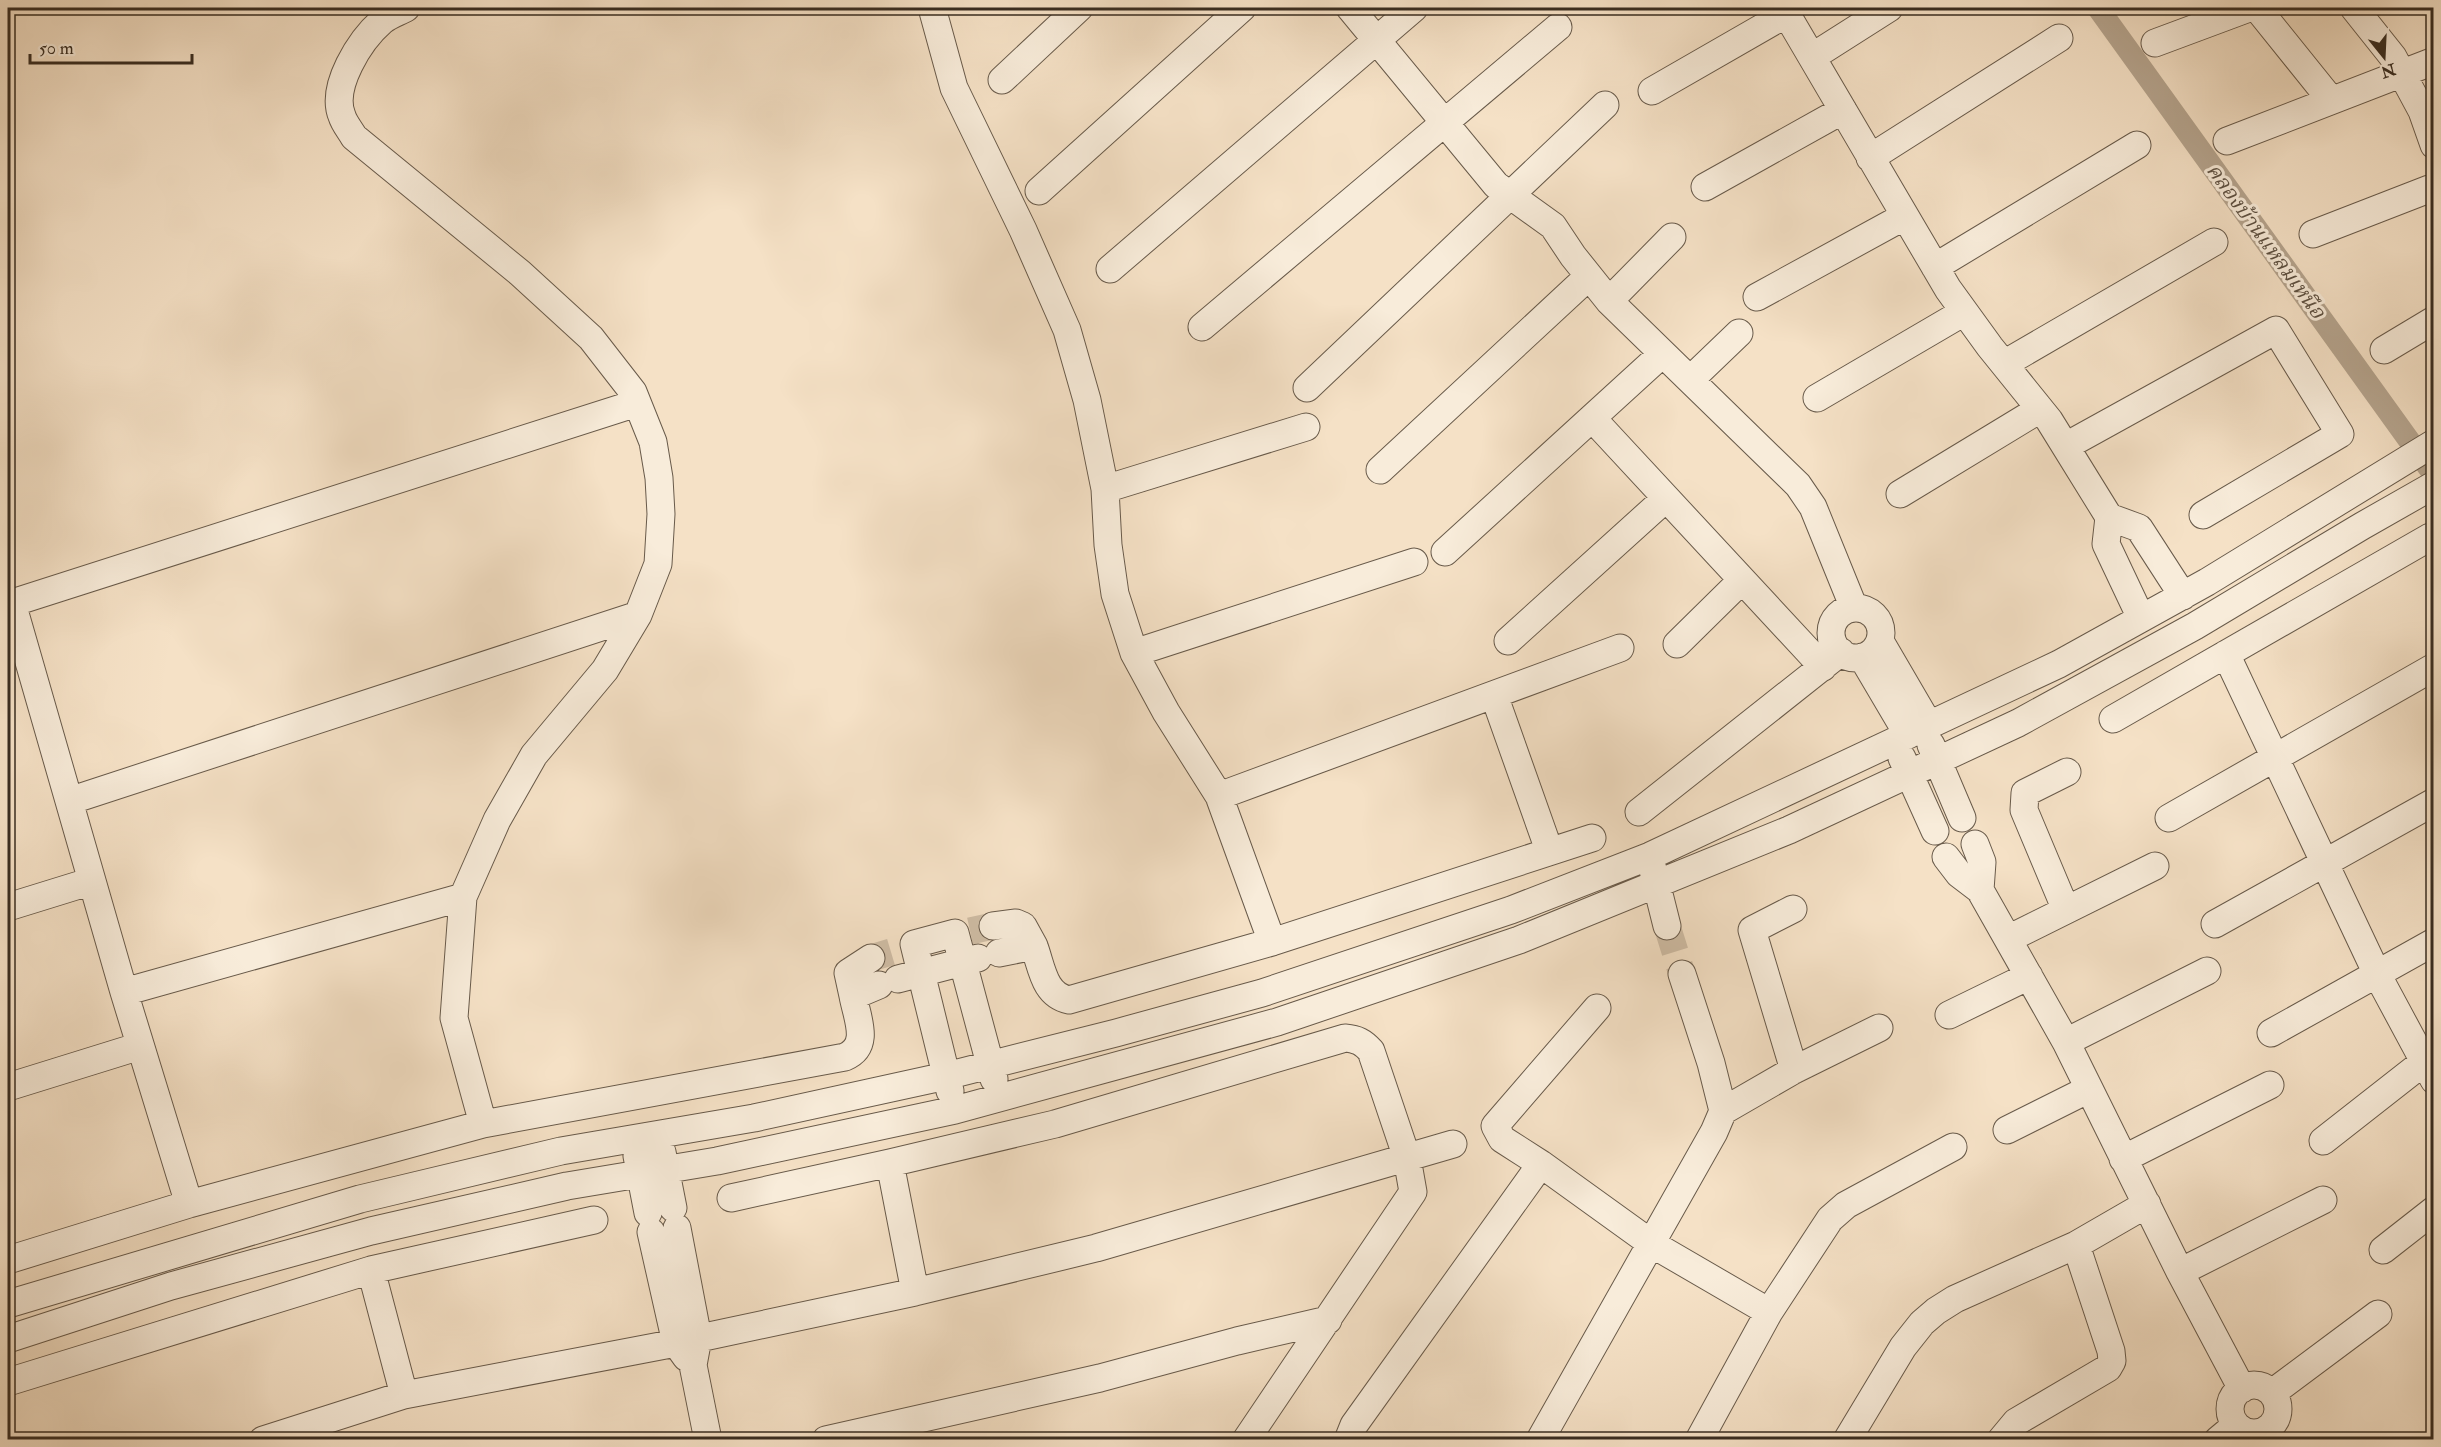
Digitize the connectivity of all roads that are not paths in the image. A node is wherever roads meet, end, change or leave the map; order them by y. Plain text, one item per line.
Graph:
1 (406, 8) edge
2 (932, 8) edge
3 (1079, 8) edge
4 (1242, 8) edge
5 (1350, 8) edge
6 (1414, 8) edge
7 (1889, 8) edge
8 (2249, 8) edge
9 (2257, 8) edge
10 (2354, 8) edge
11 (1785, 10) edge
12 (1558, 27) dead end
13 (2059, 38) dead end
14 (1377, 39) junction
15 (2155, 43) dead end
16 (1812, 57) junction
17 (2433, 61) edge
18 (2402, 74) junction
19 (1002, 80) dead end
20 (1652, 91) dead end
21 (2331, 100) junction
22 (1605, 105) dead end
23 (1843, 110) junction
24 (1446, 122) junction
25 (2227, 141) dead end
26 (2137, 145) dead end
27 (2433, 145) edge
28 (1870, 158) junction
29 (1705, 187) dead end
30 (1039, 191) dead end
31 (2432, 192) edge
32 (1510, 195) junction
33 (1905, 216) junction
34 (2313, 234) dead end
35 (1672, 237) dead end
36 (2214, 242) dead end
37 (1935, 267) junction
38 (1110, 269) dead end
39 (1589, 276) junction
40 (1757, 297) dead end
41 (1609, 301) junction
42 (1964, 312) junction
43 (2433, 320) edge
44 (1202, 327) dead end
45 (1738, 333) dead end
46 (2384, 350) dead end
47 (1662, 354) junction
48 (2004, 364) junction
49 (1689, 380) junction
50 (1307, 388) dead end
51 (1817, 398) dead end
52 (637, 403) junction
53 (2040, 409) junction
54 (1592, 418) junction
55 (1306, 427) dead end
56 (2433, 443) edge
57 (2066, 446) junction
58 (1380, 470) dead end
59 (1105, 489) junction
60 (2425, 490) edge
61 (1900, 494) dead end
62 (1665, 499) junction
63 (2204, 515) dead end
64 (2109, 517) junction
65 (2430, 537) dead end
66 (1445, 552) dead end
67 (1414, 562) dead end
68 (1741, 581) junction
69 (2182, 596) junction
70 (1854, 608) junction
71 (638, 615) junction
72 (2141, 618) junction
73 (1508, 641) dead end
74 (1677, 644) dead end
75 (1620, 648) dead end
76 (1134, 653) junction
77 (1851, 654) junction
78 (2226, 654) junction
79 (2433, 667) edge
80 (1494, 695) junction
81 (2113, 719) dead end
82 (1914, 732) junction
83 (2275, 758) junction
84 (1938, 760) junction
85 (2067, 772) dead end
86 (1908, 775) junction
87 (1219, 796) junction
88 (69, 801) junction
89 (2433, 802) edge
90 (1639, 812) dead end
91 (1962, 818) dead end
92 (2169, 818) dead end
93 (1935, 831) dead end
94 (1592, 838) dead end
95 (1975, 844) dead end
96 (1550, 850) junction
97 (1650, 856) junction
98 (1946, 857) dead end
99 (2324, 862) junction
100 (2155, 866) dead end
101 (92, 881) junction
102 (1656, 884) junction
103 (1980, 890) junction
104 (463, 897) junction
105 (8, 907) edge
106 (1793, 909) dead end
107 (2066, 910) junction
108 (2214, 924) dead end
109 (1667, 926) tunnel mouth
110 (973, 930) junction
111 (2008, 939) junction
112 (1272, 942) junction
113 (2433, 942) edge
114 (1034, 946) junction
115 (892, 951) junction
116 (980, 958) junction
117 (2207, 971) dead end
118 (1682, 974) tunnel mouth
119 (2377, 974) junction
120 (2029, 976) junction
121 (899, 979) junction
122 (124, 992) junction
123 (853, 996) junction
124 (1597, 1008) dead end
125 (1949, 1015) dead end
126 (1879, 1028) dead end
127 (2271, 1033) dead end
128 (2066, 1042) junction
129 (141, 1046) junction
130 (990, 1064) junction
131 (2430, 1065) edge
132 (1794, 1070) junction
133 (946, 1076) junction
134 (2270, 1085) dead end
135 (8, 1087) edge
136 (2089, 1089) junction
137 (998, 1098) junction
138 (956, 1110) junction
139 (1724, 1111) junction
140 (483, 1124) junction
141 (2007, 1130) dead end
142 (646, 1136) junction
143 (2323, 1141) dead end
144 (1453, 1144) dead end
145 (1953, 1147) dead end
146 (1407, 1158) junction
147 (2124, 1159) junction
148 (890, 1163) junction
149 (1541, 1164) junction
150 (652, 1172) junction
151 (360, 1198) junction
152 (731, 1198) dead end
153 (2323, 1200) dead end
154 (189, 1204) junction
155 (2146, 1204) junction
156 (2433, 1210) edge
157 (594, 1220) dead end
158 (371, 1230) junction
159 (1652, 1244) junction
160 (2076, 1245) junction
161 (2383, 1250) dead end
162 (8, 1260) edge
163 (371, 1270) junction
164 (2180, 1272) junction
165 (915, 1292) junction
166 (8, 1304) edge
167 (1769, 1312) junction
168 (2378, 1314) dead end
169 (1328, 1320) junction
170 (9, 1335) edge
171 (687, 1340) junction
172 (8, 1382) edge
173 (2242, 1389) junction
174 (2272, 1393) junction
175 (404, 1395) junction
176 (2227, 1432) edge
177 (2270, 1434) edge
178 (263, 1440) edge
179 (708, 1440) edge
180 (826, 1440) edge
181 (1246, 1440) edge
182 (1348, 1440) edge
183 (1540, 1440) edge
184 (1699, 1440) edge
185 (1847, 1440) edge
186 (2001, 1440) edge

1 - 52 street
2 - 59 street
3 - 19 street
4 - 30 street
5 - 14 street
6 - 14 street
7 - 16 street
8 - 15 street
9 - 21 street
10 - 18 street
11 - 16 street
11 - 20 street
12 - 24 street
13 - 28 street
14 - 24 street
14 - 38 street
16 - 23 street
17 - 18 street
18 - 21 street
18 - 27 street
21 - 25 street
22 - 32 street
23 - 28 street
23 - 29 street
24 - 32 street
24 - 44 street
26 - 37 street
28 - 33 street
31 - 34 street
32 - 39 street
32 - 50 street
33 - 37 street
33 - 40 street
35 - 41 street
36 - 48 street
37 - 42 street
39 - 41 street
39 - 58 street
41 - 47 street
42 - 48 street
42 - 51 street
43 - 46 street
45 - 49 street
47 - 49 street
47 - 54 street
48 - 53 street
49 - 70 street
52 - 71 street
52 - 88 street
53 - 57 street
53 - 61 street
54 - 62 street
54 - 66 street
55 - 59 street
56 - 69 street
57 - 63 street
57 - 64 street
59 - 76 street
60 - 84 street
62 - 68 street
62 - 73 street
64 - 69 street
64 - 72 street
65 - 78 street
67 - 76 street
68 - 74 street
68 - 77 street
69 - 72 street
70 - 77 street
70 - 77 street
71 - 88 street
71 - 104 street
72 - 82 street
75 - 80 street
76 - 87 street
77 - 82 street
77 - 90 street
78 - 81 street
78 - 83 street
79 - 83 street
80 - 87 street
80 - 96 street
82 - 84 street
82 - 86 street
82 - 97 street
83 - 92 street
83 - 99 street
84 - 86 street
84 - 91 street
85 - 107 street
86 - 93 street
86 - 102 street
87 - 112 street
88 - 101 street
89 - 99 street
94 - 96 street
95 - 103 street
96 - 112 street
97 - 102 street
97 - 130 street
98 - 103 street
99 - 108 street
99 - 119 street
100 - 107 street
101 - 105 street
101 - 122 street
102 - 109 street
102 - 137 street
103 - 111 street
104 - 122 street
104 - 140 street
106 - 132 street
107 - 111 street
110 - 114 street
110 - 115 street
110 - 116 street
111 - 120 street
112 - 114 street
113 - 119 street
114 - 116 street
115 - 121 street
115 - 123 street
116 - 121 street
116 - 130 street
117 - 128 street
118 - 139 street
119 - 127 street
119 - 131 street
120 - 125 street
120 - 128 street
121 - 123 street
121 - 133 street
122 - 129 street
123 - 140 street
124 - 149 street
126 - 132 street
128 - 136 street
129 - 135 street
129 - 154 street
130 - 133 street
130 - 137 street
131 - 143 street
132 - 139 street
133 - 138 street
133 - 142 street
134 - 147 street
136 - 141 street
136 - 147 street
137 - 138 street
138 - 150 street
139 - 159 street
140 - 154 street
142 - 150 street
142 - 151 street
144 - 146 street
145 - 167 street
146 - 148 street
146 - 165 street
146 - 169 street
147 - 155 street
148 - 152 street
148 - 165 street
149 - 159 street
149 - 182 street
150 - 158 street
150 - 171 street
151 - 158 street
151 - 166 street
153 - 164 street
154 - 162 street
155 - 160 street
155 - 164 street
156 - 161 street
157 - 163 street
158 - 170 street
159 - 167 street
159 - 183 street
160 - 185 street
160 - 186 street
163 - 172 street
163 - 175 street
164 - 173 street
165 - 171 street
167 - 184 street
168 - 174 street
169 - 180 street
169 - 181 street
171 - 175 street
171 - 179 street
173 - 174 street
173 - 176 street
174 - 177 street
175 - 178 street
176 - 177 street

